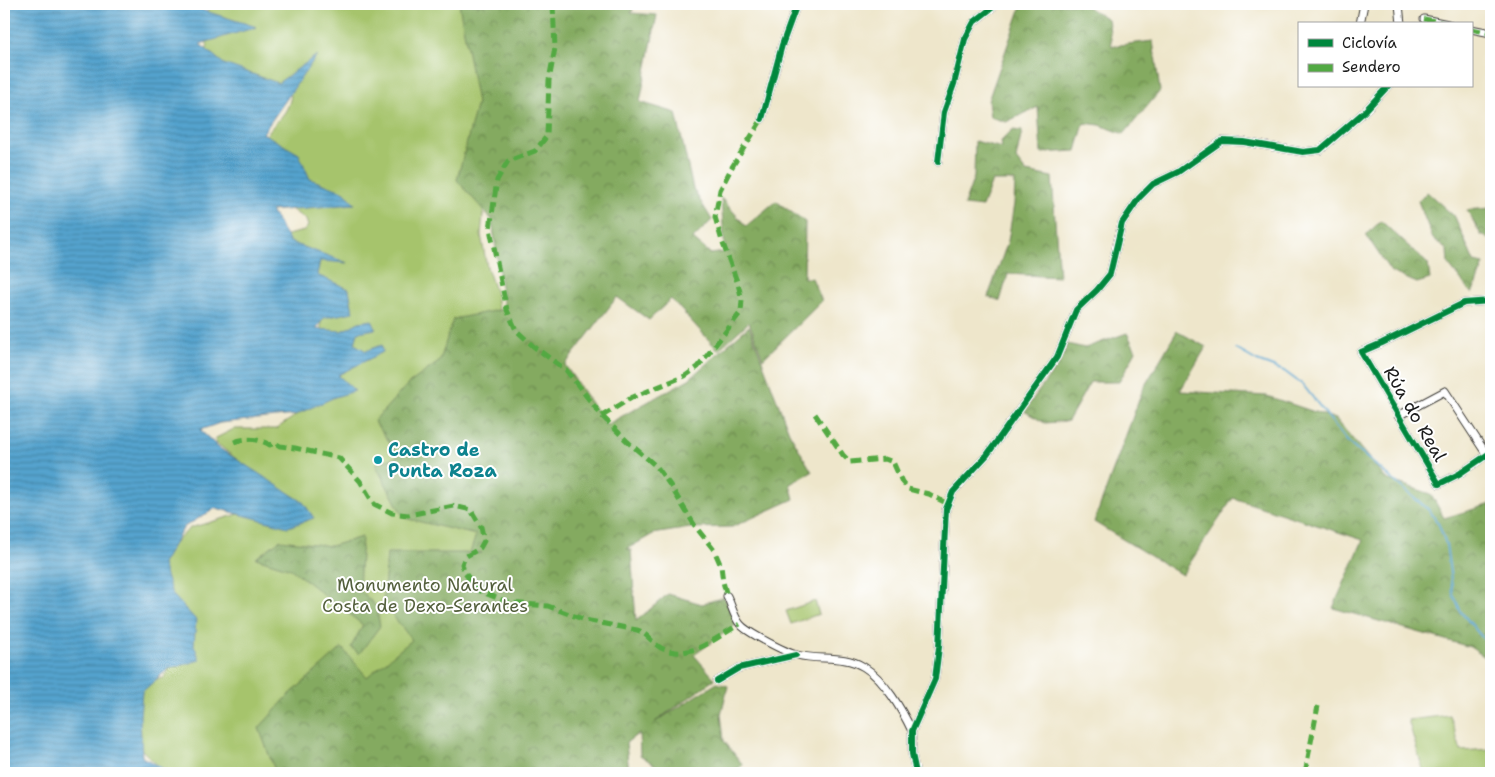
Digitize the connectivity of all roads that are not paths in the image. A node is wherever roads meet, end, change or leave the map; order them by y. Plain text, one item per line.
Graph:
1 (797, 4) edge
2 (997, 4) edge
3 (1364, 4) edge
4 (1399, 4) edge
5 (1424, 18) dead end
6 (1360, 22) edge
7 (1401, 22) edge
8 (1440, 22) edge
9 (1472, 29) edge
10 (1491, 33) edge
11 (1386, 88) edge
12 (762, 119) dead end
13 (938, 162) dead end
14 (1491, 301) edge
15 (1398, 416) junction
16 (1489, 454) edge
17 (727, 596) dead end
18 (796, 655) junction
19 (717, 681) dead end
20 (912, 731) junction
21 (916, 773) edge

1 - 12 street
2 - 13 street
3 - 6 street
4 - 7 street
5 - 8 street
9 - 10 street
11 - 20 street
14 - 15 street, Rúa do Real
15 - 16 street, Rúa do Real
15 - 16 street, Rúa do Real
17 - 18 street
18 - 19 street
18 - 20 street
20 - 21 street

